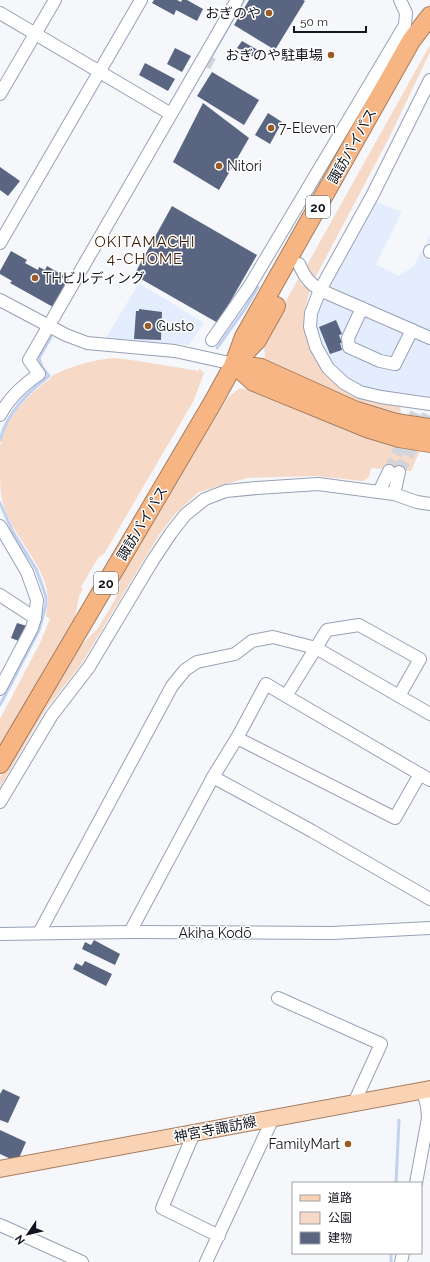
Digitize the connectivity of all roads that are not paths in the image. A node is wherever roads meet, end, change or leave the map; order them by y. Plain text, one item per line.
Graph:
1 (55, 0) edge
2 (141, 0) edge
3 (237, 0) edge
4 (400, 0) edge
5 (0, 13) edge
6 (430, 16) edge
7 (430, 28) edge
8 (35, 34) junction
9 (100, 71) junction
10 (430, 80) edge
11 (1, 89) edge
12 (171, 114) junction
13 (0, 243) edge
14 (299, 264) junction
15 (320, 290) junction
16 (0, 300) edge
17 (362, 308) junction
18 (48, 326) junction
19 (412, 330) junction
20 (430, 338) edge
21 (212, 340) dead end
22 (234, 364) junction
23 (426, 409) edge
24 (0, 415) edge
25 (430, 443) edge
26 (379, 492) junction
27 (394, 494) junction
28 (430, 504) edge
29 (0, 526) edge
30 (0, 595) edge
31 (35, 618) junction
32 (316, 648) junction
33 (0, 687) edge
34 (286, 696) junction
35 (399, 696) junction
36 (430, 714) edge
37 (237, 738) junction
38 (0, 764) edge
39 (213, 777) junction
40 (425, 777) edge
41 (0, 802) edge
42 (430, 899) edge
43 (430, 928) edge
44 (130, 932) junction
45 (39, 933) junction
46 (0, 934) edge
47 (278, 998) dead end
48 (426, 1090) edge
49 (354, 1103) junction
50 (273, 1118) junction
51 (194, 1133) junction
52 (0, 1169) edge
53 (416, 1182) edge
54 (0, 1225) edge
55 (219, 1236) junction
56 (82, 1262) edge
57 (206, 1262) edge

1 - 8 street
2 - 9 street
3 - 12 street
4 - 21 street
5 - 8 street
6 - 22 highway, 諏訪バイパス / 20
7 - 14 highway, 諏訪バイパス / 20
8 - 9 street
8 - 11 street
9 - 12 street
9 - 13 street
10 - 15 street
12 - 18 street
14 - 15 street
14 - 22 highway, 諏訪バイパス / 20
15 - 17 street
15 - 23 street
16 - 18 street
17 - 19 street
17 - 19 street
18 - 22 street
18 - 24 street
19 - 20 street
22 - 23 highway
22 - 25 highway
22 - 38 highway, 諏訪バイパス / 20
26 - 27 street
26 - 27 street
26 - 41 street
27 - 28 street
29 - 31 street
30 - 31 street
31 - 33 street
32 - 34 street
32 - 35 street
32 - 35 street
32 - 45 street
34 - 37 street
34 - 40 street
35 - 36 street
37 - 39 street
37 - 40 street
39 - 42 street
39 - 44 street
43 - 44 street, Akiha Kodō
44 - 45 street, Akiha Kodō
45 - 46 street, Akiha Kodō
47 - 49 street
48 - 49 main road, 神宮寺諏訪線
48 - 53 street
49 - 50 main road, 神宮寺諏訪線
50 - 51 main road, 神宮寺諏訪線
50 - 55 street
51 - 52 main road, 神宮寺諏訪線
51 - 55 street
54 - 56 street
55 - 57 street

